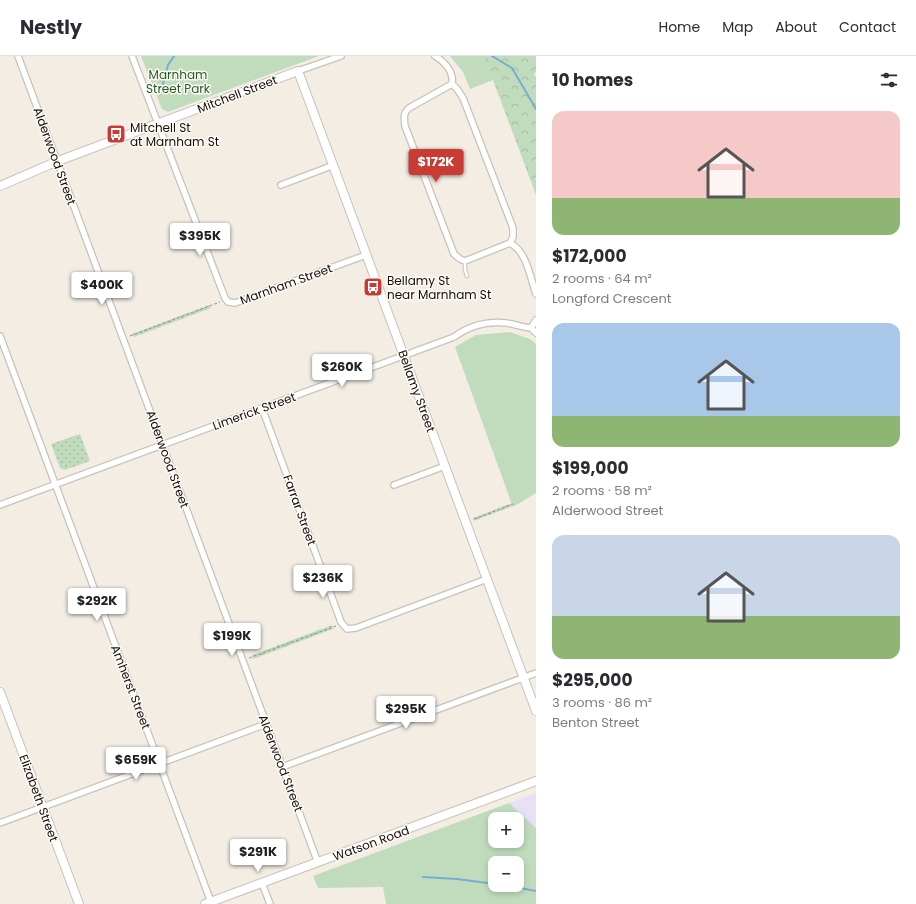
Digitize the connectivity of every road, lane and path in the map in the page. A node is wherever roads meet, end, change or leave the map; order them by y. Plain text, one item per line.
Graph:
1 (18, 56) edge
2 (132, 56) edge
3 (341, 56) edge
4 (435, 56) edge
5 (298, 71) junction
6 (452, 84) junction
7 (158, 124) junction
8 (58, 161) junction
9 (334, 166) junction
10 (281, 185) dead end
11 (0, 186) edge
12 (510, 242) junction
13 (366, 255) junction
14 (465, 261) junction
15 (467, 276) dead end
16 (536, 294) edge
17 (225, 298) junction
18 (536, 320) edge
19 (531, 328) junction
20 (536, 333) edge
21 (0, 336) edge
22 (123, 339) junction
23 (404, 355) junction
24 (262, 408) junction
25 (163, 445) junction
26 (445, 466) junction
27 (55, 484) junction
28 (394, 485) dead end
29 (513, 504) dead end
30 (0, 505) edge
31 (466, 522) junction
32 (487, 579) junction
33 (341, 622) junction
34 (242, 661) junction
35 (536, 673) edge
36 (524, 678) junction
37 (0, 692) edge
38 (536, 711) edge
39 (266, 724) junction
40 (159, 763) junction
41 (282, 767) junction
42 (536, 781) edge
43 (42, 806) junction
44 (0, 823) edge
45 (318, 862) junction
46 (262, 883) junction
47 (208, 903) edge
48 (78, 904) edge
49 (270, 904) edge

1 - 8 street, Alderwood Street
2 - 7 street, Marnham Street
3 - 5 street, Mitchell Street
4 - 6 street
5 - 7 street, Mitchell Street
5 - 9 street, Bellamy Street
6 - 12 street
6 - 14 street
7 - 8 street, Mitchell Street
7 - 17 street, Marnham Street
8 - 11 street, Mitchell Street
8 - 22 street, Alderwood Street
9 - 10 street
9 - 13 street, Bellamy Street
12 - 14 street
12 - 16 street
13 - 17 street, Marnham Street
13 - 23 street, Bellamy Street
14 - 15 lane
17 - 22 path
18 - 19 street
19 - 20 street
19 - 23 street, Limerick Street
21 - 27 street, Amherst Street
22 - 25 street, Alderwood Street
23 - 24 street, Limerick Street
23 - 26 street, Bellamy Street
24 - 25 street, Limerick Street
24 - 33 street, Farrar Street
25 - 27 street, Limerick Street
25 - 34 street, Alderwood Street
26 - 28 street
26 - 31 street, Bellamy Street
27 - 30 street, Limerick Street
27 - 40 street, Amherst Street
29 - 31 path
31 - 32 street, Bellamy Street
32 - 33 street
32 - 36 street, Bellamy Street
33 - 34 path
34 - 39 street, Alderwood Street
35 - 36 street
36 - 38 street, Bellamy Street
36 - 41 street
37 - 43 street, Elizabeth Street
39 - 40 street
39 - 41 street, Alderwood Street
40 - 43 street
40 - 47 street, Amherst Street
41 - 45 street, Alderwood Street
42 - 45 street, Watson Road
43 - 44 street
43 - 48 street, Elizabeth Street
45 - 46 street, Watson Road
46 - 47 street, Watson Road
46 - 49 street

